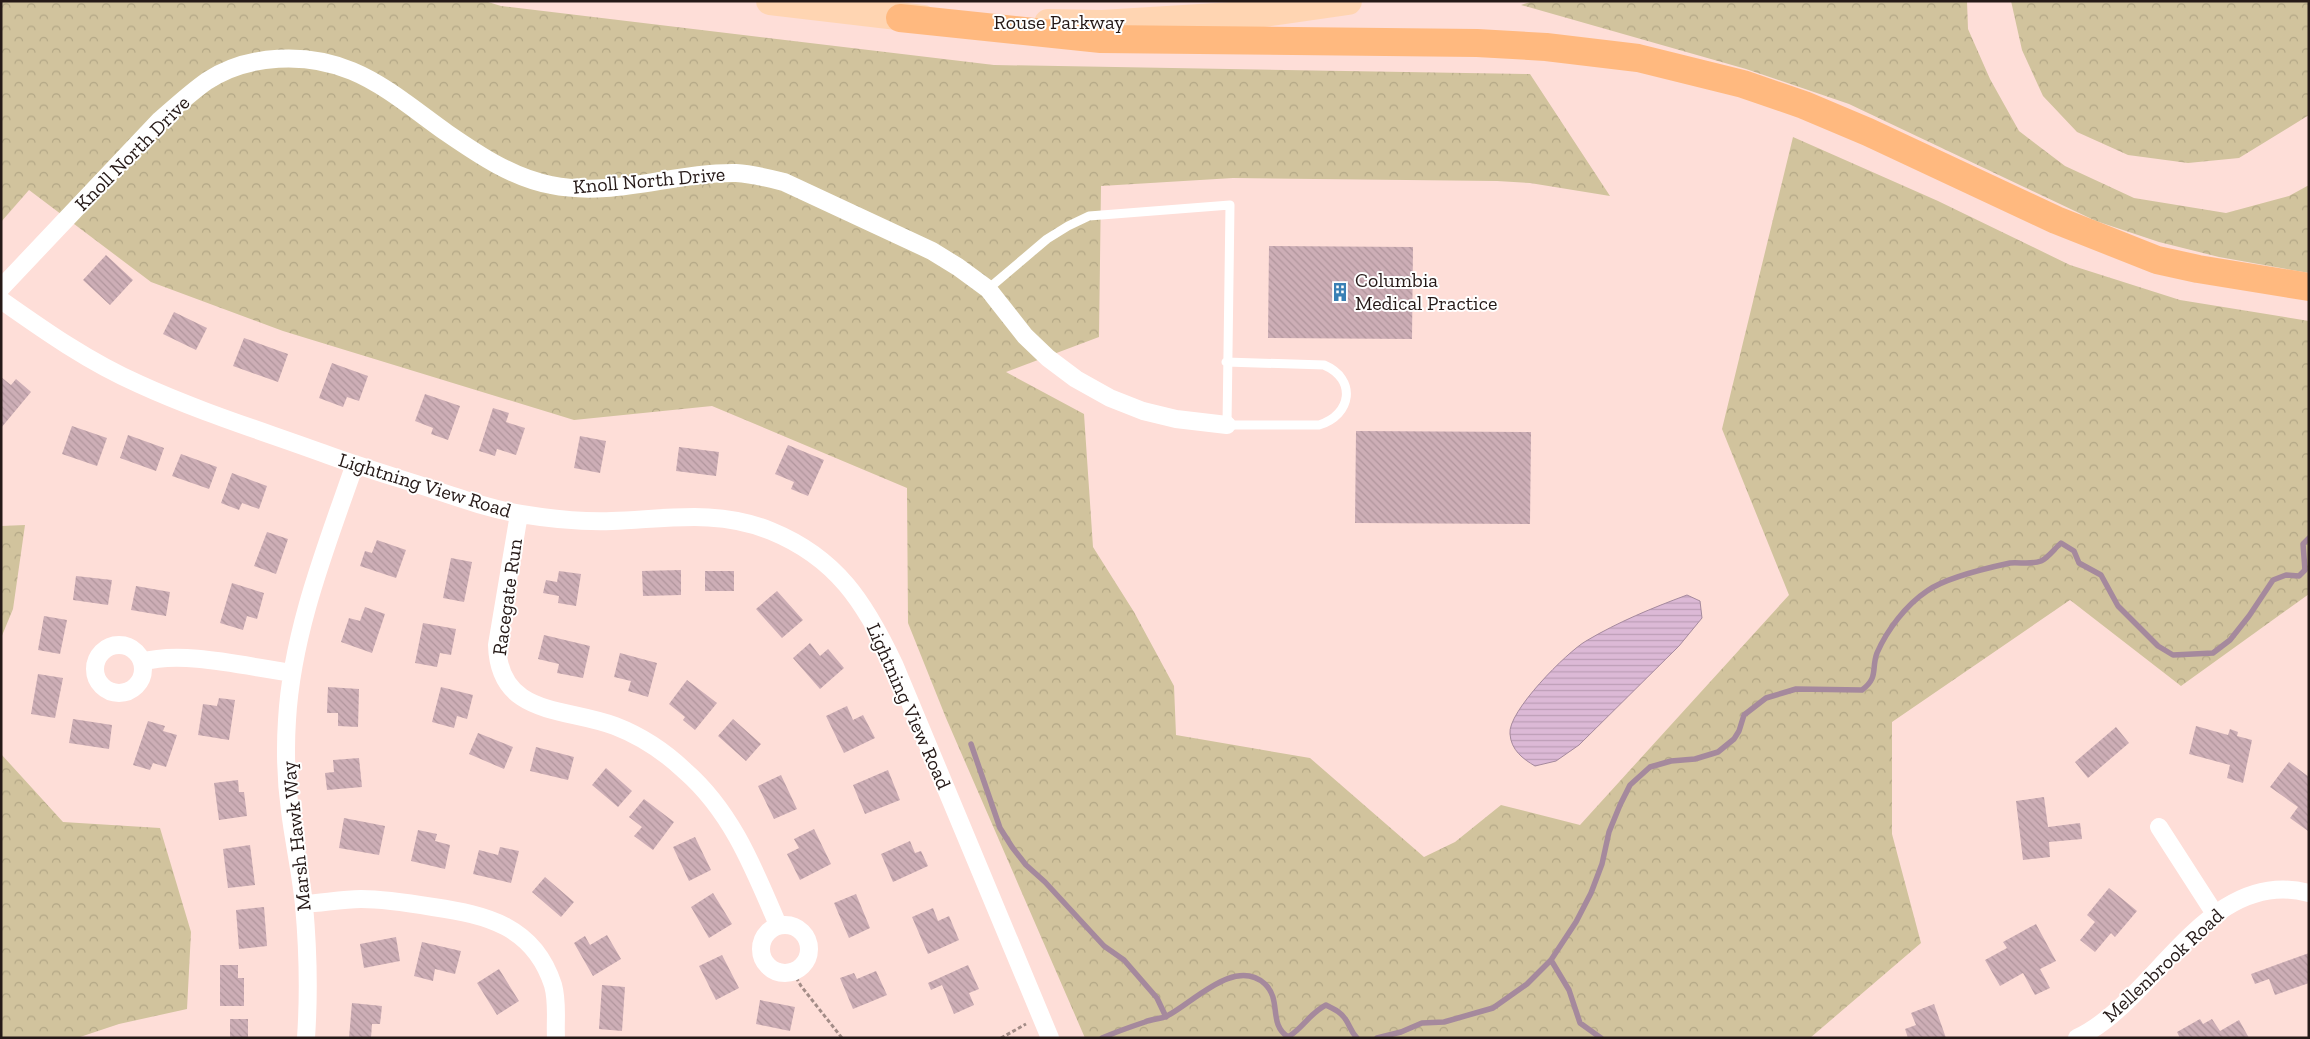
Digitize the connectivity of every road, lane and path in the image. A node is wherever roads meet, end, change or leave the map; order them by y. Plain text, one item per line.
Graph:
1 (770, 1) edge
2 (1348, 1) edge
3 (900, 18) junction
4 (2309, 287) edge
5 (1, 288) edge
6 (988, 289) junction
7 (1, 300) edge
8 (1226, 362) junction
9 (1227, 425) junction
10 (355, 464) junction
11 (519, 514) junction
12 (142, 662) dead end
13 (292, 673) junction
14 (2159, 826) dead end
15 (2309, 893) edge
16 (304, 904) junction
17 (2214, 914) junction
18 (778, 925) junction
19 (793, 972) junction
20 (1041, 1019) junction
21 (306, 1038) edge
22 (556, 1038) edge
23 (842, 1038) edge
24 (1001, 1038) edge
25 (1050, 1038) edge
26 (2077, 1038) edge

1 - 3 main road, Rouse Parkway
2 - 3 main road, Rouse Parkway
3 - 4 highway
5 - 6 street, Knoll North Drive
6 - 8 lane
6 - 9 street, Knoll North Drive
7 - 10 street, Lightning View Road
8 - 9 lane
8 - 9 lane
10 - 11 street, Lightning View Road
10 - 13 street, Marsh Hawk Way
11 - 18 street, Racegate Run
11 - 20 street, Lightning View Road
12 - 13 street
13 - 16 street, Marsh Hawk Way
14 - 17 street
15 - 17 street, Mellenbrook Road
16 - 21 street, Marsh Hawk Way
16 - 22 street
17 - 26 street, Mellenbrook Road
18 - 19 street
18 - 19 street
19 - 23 path
20 - 24 path
20 - 25 street, Lightning View Road

